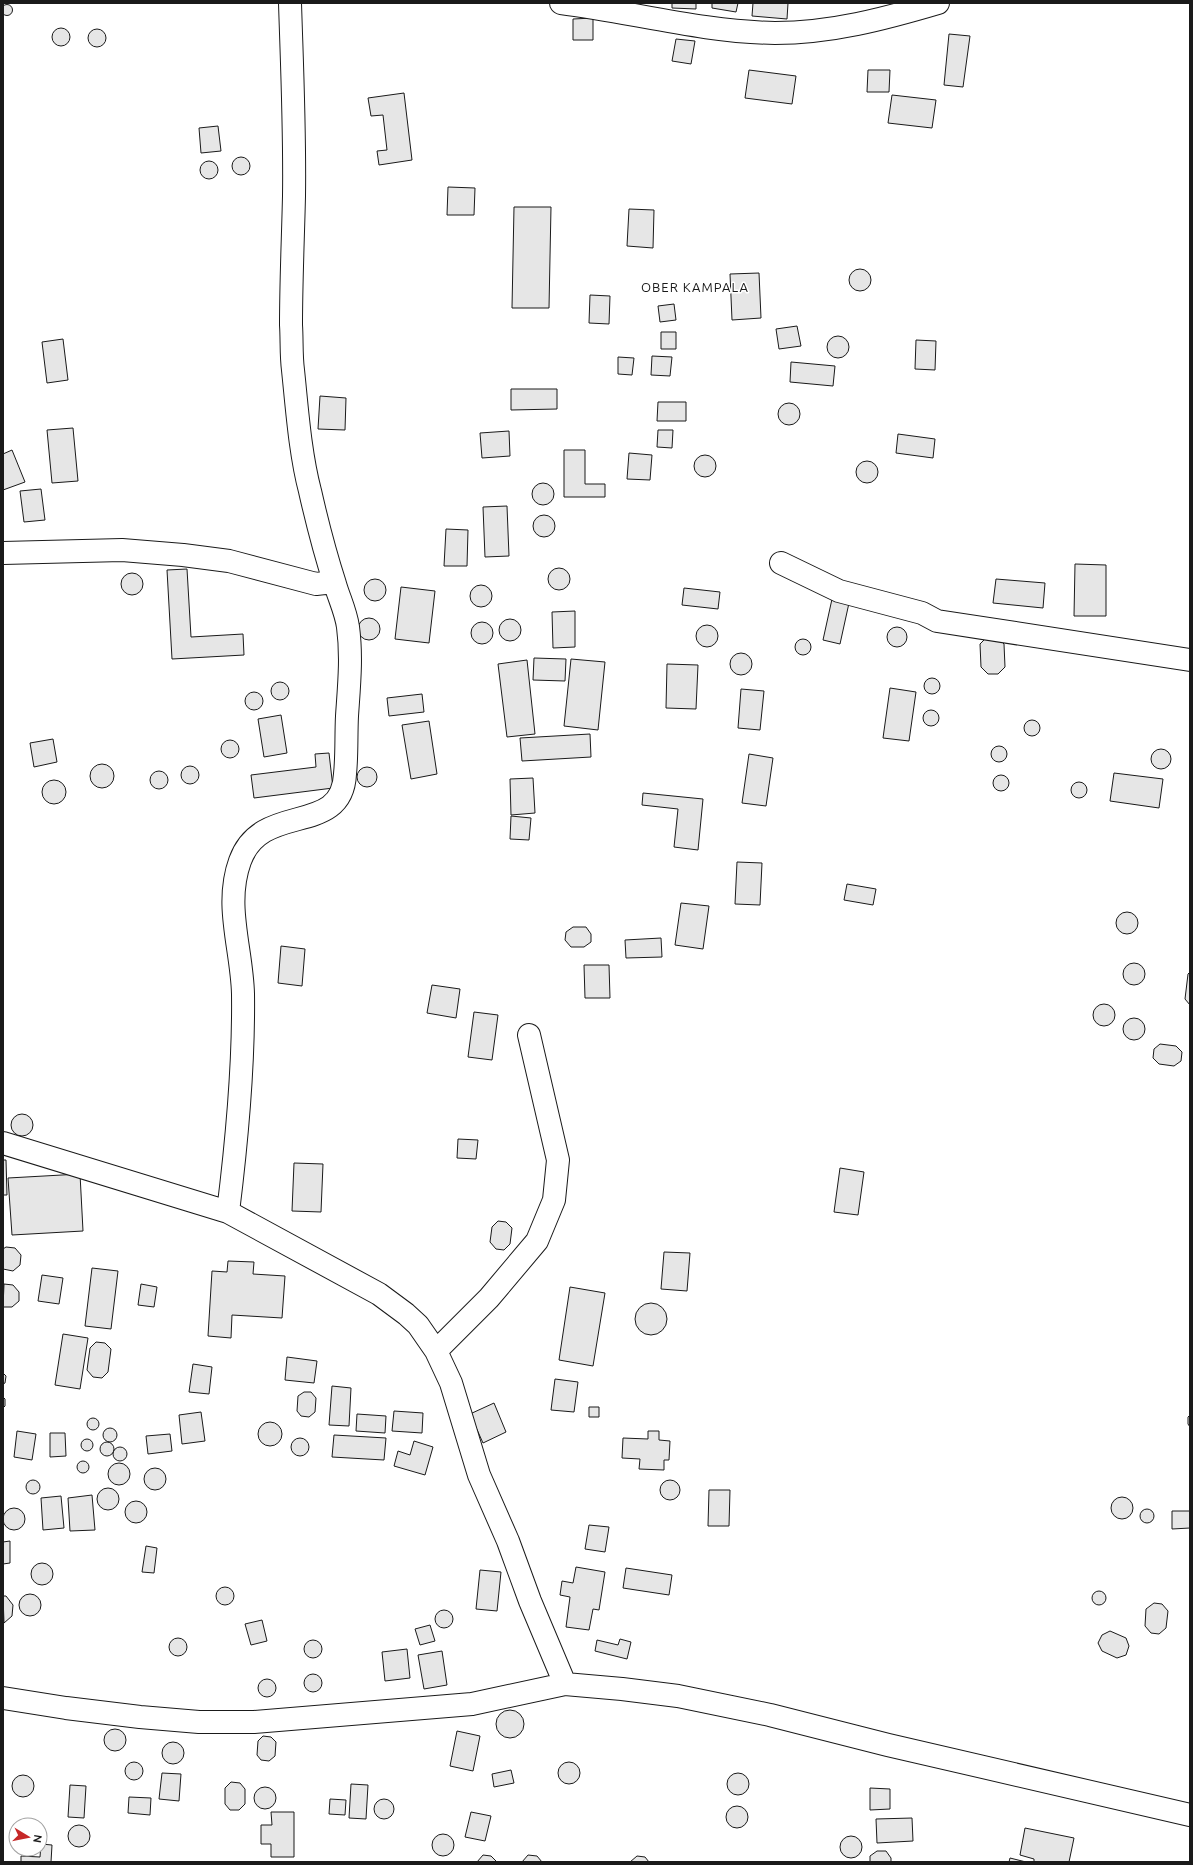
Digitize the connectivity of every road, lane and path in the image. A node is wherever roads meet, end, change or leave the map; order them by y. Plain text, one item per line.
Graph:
1 (290, 3) edge
2 (561, 3) edge
3 (938, 3) edge
4 (3, 553) edge
5 (781, 563) dead end
6 (334, 582) junction
7 (1190, 660) edge
8 (529, 1035) dead end
9 (3, 1143) edge
10 (228, 1212) junction
11 (436, 1351) junction
12 (565, 1684) junction
13 (3, 1698) edge
14 (1190, 1815) edge

1 - 6 street
2 - 3 street
4 - 6 street
5 - 7 street
6 - 10 street
8 - 11 street
9 - 10 street
10 - 11 street
11 - 12 street
12 - 13 street
12 - 14 street

